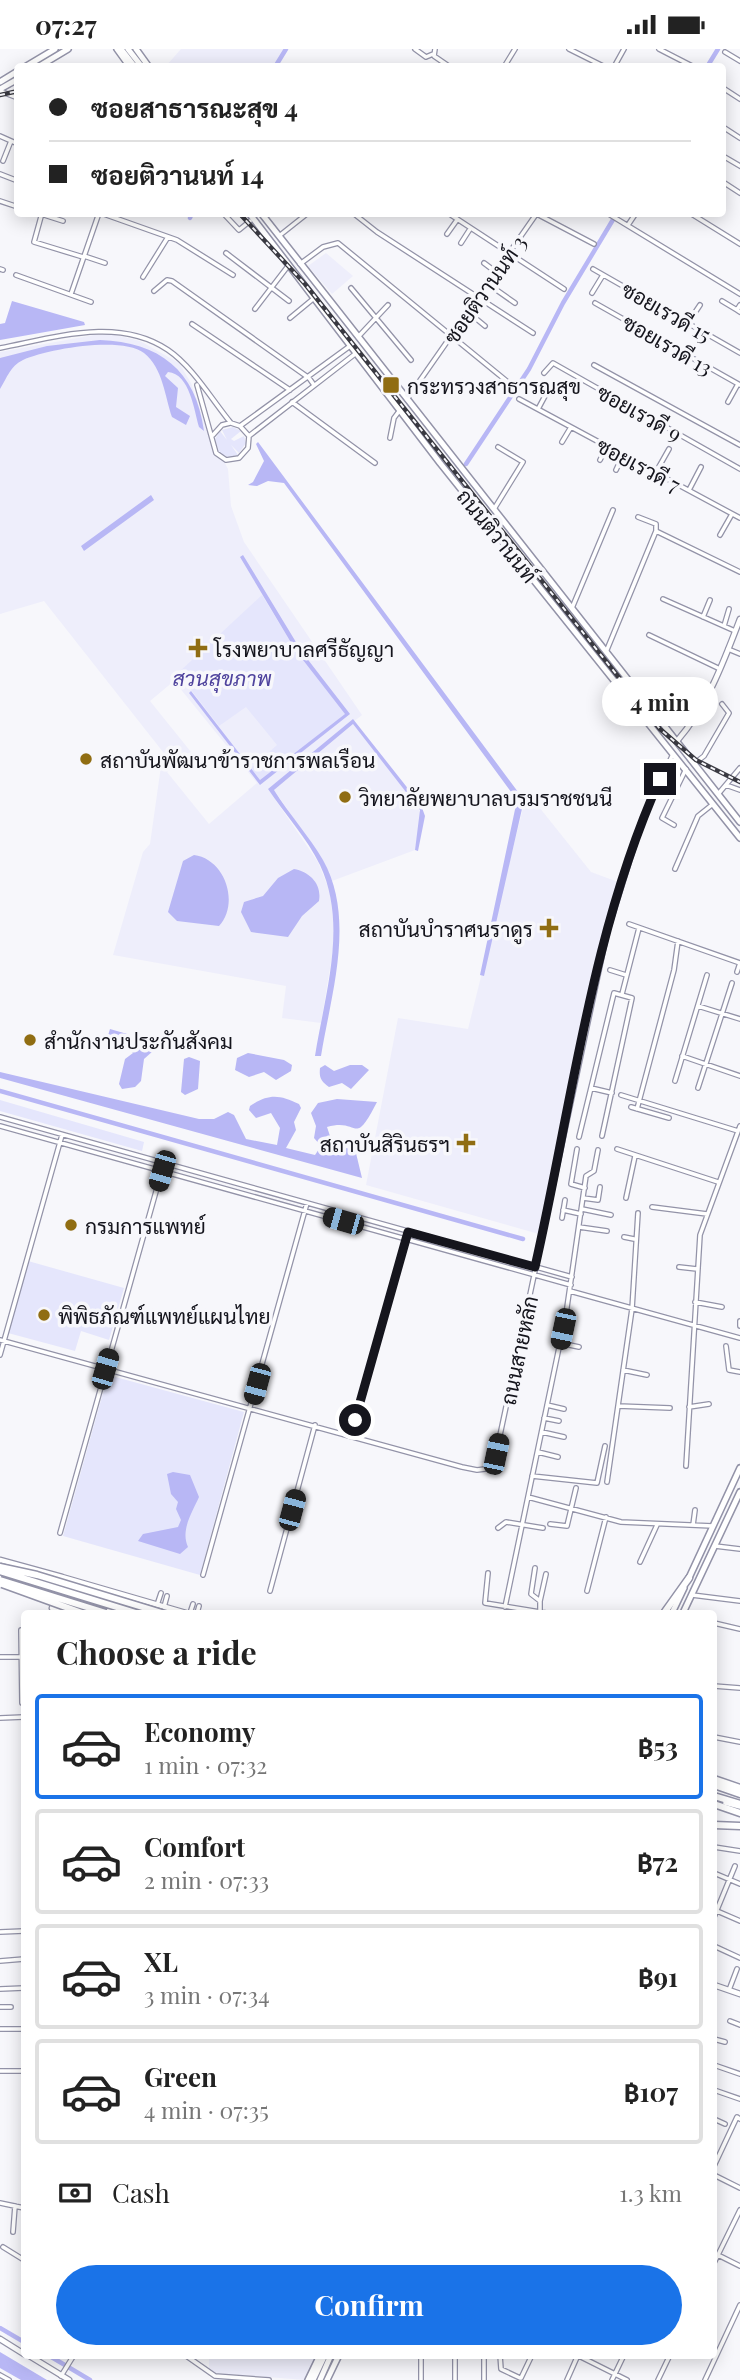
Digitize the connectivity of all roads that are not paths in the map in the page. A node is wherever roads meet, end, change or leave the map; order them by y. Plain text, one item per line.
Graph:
1 (55, 49) edge
2 (68, 49) edge
3 (119, 49) edge
4 (128, 49) edge
5 (415, 49) edge
6 (569, 49) edge
7 (659, 49) edge
8 (434, 51) edge
9 (725, 52) dead end
10 (740, 61) edge
11 (32, 63) edge
12 (45, 63) edge
13 (131, 63) edge
14 (139, 63) edge
15 (597, 63) edge
16 (686, 63) edge
17 (0, 136) edge
18 (11, 141) junction
19 (14, 142) edge
20 (3, 161) dead end
21 (39, 217) edge
22 (50, 217) edge
23 (98, 217) edge
24 (111, 217) edge
25 (227, 217) edge
26 (248, 217) edge
27 (250, 217) edge
28 (262, 217) edge
29 (301, 217) edge
30 (359, 217) edge
31 (453, 217) edge
32 (536, 217) edge
33 (541, 217) edge
34 (615, 217) edge
35 (633, 217) edge
36 (696, 217) edge
37 (457, 220) junction
38 (63, 221) dead end
39 (250, 221) junction
40 (628, 225) junction
41 (260, 229) junction
42 (470, 229) junction
43 (276, 234) junction
44 (447, 234) dead end
45 (168, 237) junction
46 (461, 243) dead end
47 (594, 244) dead end
48 (740, 244) edge
49 (226, 253) dead end
50 (509, 254) junction
51 (83, 257) junction
52 (105, 263) dead end
53 (484, 263) dead end
54 (300, 264) junction
55 (288, 265) junction
56 (593, 269) dead end
57 (496, 272) junction
58 (16, 275) dead end
59 (233, 275) dead end
60 (603, 275) junction
61 (143, 277) dead end
62 (488, 284) junction
63 (271, 288) junction
64 (351, 288) dead end
65 (564, 289) dead end
66 (154, 291) dead end
67 (592, 293) dead end
68 (71, 294) junction
69 (740, 294) edge
70 (478, 298) junction
71 (313, 299) junction
72 (289, 301) dead end
73 (722, 301) dead end
74 (91, 302) dead end
75 (515, 303) dead end
76 (595, 303) dead end
77 (387, 305) dead end
78 (700, 305) dead end
79 (740, 305) edge
80 (255, 309) dead end
81 (738, 311) edge
82 (468, 312) junction
83 (375, 318) junction
84 (290, 319) dead end
85 (688, 323) junction
86 (192, 324) dead end
87 (485, 326) dead end
88 (533, 333) dead end
89 (358, 337) junction
90 (451, 337) junction
91 (365, 346) junction
92 (350, 347) junction
93 (0, 348) edge
94 (740, 353) edge
95 (355, 354) junction
96 (411, 360) dead end
97 (594, 365) dead end
98 (544, 373) dead end
99 (309, 378) junction
100 (195, 379) junction
101 (509, 383) dead end
102 (314, 385) junction
103 (739, 385) edge
104 (290, 390) junction
105 (545, 396) dead end
106 (407, 399) junction
107 (519, 399) dead end
108 (291, 402) junction
109 (728, 402) dead end
110 (538, 409) junction
111 (400, 410) junction
112 (260, 413) junction
113 (265, 422) junction
114 (231, 423) junction
115 (240, 426) junction
116 (571, 427) junction
117 (212, 435) junction
118 (248, 436) junction
119 (390, 438) dead end
120 (562, 442) dead end
121 (740, 445) edge
122 (607, 446) junction
123 (498, 447) dead end
124 (669, 449) dead end
125 (624, 455) junction
126 (600, 460) dead end
127 (375, 463) dead end
128 (701, 467) dead end
129 (740, 469) edge
130 (617, 470) dead end
131 (655, 472) junction
132 (689, 491) junction
133 (494, 509) junction
134 (613, 510) dead end
135 (732, 514) junction
136 (638, 517) dead end
137 (740, 518) edge
138 (656, 531) junction
139 (720, 535) dead end
140 (519, 542) junction
141 (510, 550) junction
142 (740, 572) edge
143 (663, 599) dead end
144 (710, 600) dead end
145 (571, 609) junction
146 (729, 609) dead end
147 (703, 617) junction
148 (740, 619) edge
149 (724, 626) junction
150 (735, 631) junction
151 (649, 635) dead end
152 (728, 649) junction
153 (606, 652) junction
154 (740, 655) edge
155 (720, 669) junction
156 (722, 704) dead end
157 (673, 735) junction
158 (661, 738) junction
159 (677, 741) junction
160 (673, 754) junction
161 (695, 764) junction
162 (740, 768) edge
163 (686, 769) junction
164 (726, 785) junction
165 (740, 790) edge
166 (718, 794) junction
167 (713, 804) junction
168 (740, 822) edge
169 (674, 825) dead end
170 (740, 838) edge
171 (674, 869) dead end
172 (629, 924) dead end
173 (639, 928) junction
174 (678, 941) junction
175 (740, 963) edge
176 (610, 970) dead end
177 (737, 972) dead end
178 (626, 975) junction
179 (707, 975) dead end
180 (732, 983) dead end
181 (622, 995) junction
182 (697, 1006) junction
183 (722, 1013) junction
184 (740, 1019) edge
185 (682, 1056) junction
186 (706, 1064) junction
187 (740, 1076) edge
188 (675, 1081) dead end
189 (591, 1088) junction
190 (698, 1088) dead end
191 (612, 1093) junction
192 (621, 1095) dead end
193 (640, 1100) junction
194 (0, 1117) edge
195 (669, 1118) dead end
196 (0, 1126) edge
197 (739, 1129) edge
198 (62, 1135) junction
199 (602, 1136) dead end
200 (579, 1137) dead end
201 (60, 1143) junction
202 (577, 1149) dead end
203 (617, 1149) dead end
204 (598, 1150) dead end
205 (635, 1155) junction
206 (164, 1163) junction
207 (162, 1171) junction
208 (719, 1182) junction
209 (600, 1187) dead end
210 (584, 1188) junction
211 (583, 1198) junction
212 (626, 1198) dead end
213 (565, 1200) dead end
214 (307, 1203) junction
215 (652, 1207) dead end
216 (563, 1210) junction
217 (304, 1211) junction
218 (582, 1212) junction
219 (638, 1213) dead end
220 (707, 1214) junction
221 (611, 1215) dead end
222 (562, 1218) dead end
223 (579, 1227) junction
224 (607, 1231) dead end
225 (408, 1232) junction
226 (624, 1237) dead end
227 (406, 1239) junction
228 (634, 1239) junction
229 (535, 1267) junction
230 (679, 1267) dead end
231 (698, 1269) junction
232 (533, 1274) junction
233 (572, 1277) junction
234 (571, 1285) junction
235 (569, 1291) junction
236 (695, 1302) junction
237 (722, 1307) dead end
238 (632, 1309) junction
239 (692, 1327) junction
240 (740, 1338) edge
241 (2, 1341) edge
242 (560, 1343) junction
243 (726, 1346) dead end
244 (579, 1347) dead end
245 (0, 1356) edge
246 (105, 1369) junction
247 (623, 1370) junction
248 (740, 1372) edge
249 (647, 1375) dead end
250 (709, 1404) dead end
251 (547, 1405) junction
252 (618, 1406) junction
253 (689, 1407) junction
254 (250, 1408) junction
255 (670, 1408) dead end
256 (564, 1409) dead end
257 (544, 1418) junction
258 (559, 1421) dead end
259 (315, 1425) junction
260 (542, 1432) junction
261 (351, 1435) junction
262 (564, 1437) dead end
263 (605, 1445) dead end
264 (538, 1452) junction
265 (558, 1457) dead end
266 (686, 1465) dead end
267 (740, 1468) edge
268 (532, 1476) junction
269 (607, 1482) dead end
270 (576, 1488) dead end
271 (739, 1496) edge
272 (528, 1497) junction
273 (571, 1507) junction
274 (695, 1510) dead end
275 (606, 1517) junction
276 (521, 1524) junction
277 (550, 1524) dead end
278 (657, 1525) junction
279 (693, 1525) junction
280 (713, 1526) junction
281 (498, 1528) dead end
282 (543, 1528) dead end
283 (60, 1533) dead end
284 (715, 1546) junction
285 (740, 1549) edge
286 (0, 1560) edge
287 (640, 1562) dead end
288 (534, 1568) dead end
289 (0, 1569) edge
290 (488, 1573) dead end
291 (546, 1574) dead end
292 (203, 1576) dead end
293 (62, 1577) junction
294 (689, 1579) junction
295 (0, 1582) edge
296 (270, 1591) dead end
297 (587, 1591) dead end
298 (161, 1593) dead end
299 (692, 1595) junction
300 (167, 1596) dead end
301 (540, 1601) junction
302 (740, 1601) edge
303 (193, 1604) dead end
304 (157, 1605) junction
305 (200, 1606) dead end
306 (505, 1607) junction
307 (58, 1610) edge
308 (74, 1610) edge
309 (96, 1610) edge
310 (127, 1610) edge
311 (163, 1610) edge
312 (190, 1610) edge
313 (198, 1610) edge
314 (526, 1610) edge
315 (540, 1610) edge
316 (666, 1610) edge
317 (674, 1610) edge
318 (684, 1610) edge
319 (717, 1624) edge
320 (740, 1629) edge
321 (0, 1657) edge
322 (21, 1657) edge
323 (717, 1686) edge
324 (740, 1688) edge
325 (21, 1717) edge
326 (0, 1718) edge
327 (717, 1738) edge
328 (740, 1742) edge
329 (717, 1780) edge
330 (717, 1786) edge
331 (739, 1791) edge
332 (717, 1799) edge
333 (717, 1804) edge
334 (740, 1808) edge
335 (717, 1825) edge
336 (740, 1826) edge
337 (717, 1847) edge
338 (740, 1851) edge
339 (735, 1866) dead end
340 (717, 1874) edge
341 (729, 1879) junction
342 (740, 1884) edge
343 (717, 1911) joint
344 (740, 1921) edge
345 (21, 1931) edge
346 (0, 1932) edge
347 (717, 1948) edge
348 (740, 1958) edge
349 (21, 1959) edge
350 (0, 1961) edge
351 (737, 1969) dead end
352 (717, 1986) edge
353 (21, 1988) edge
354 (0, 1989) edge
355 (729, 1991) junction
356 (740, 1994) edge
357 (0, 2007) edge
358 (11, 2007) dead end
359 (730, 2021) dead end
360 (740, 2025) edge
361 (0, 2029) edge
362 (21, 2029) edge
363 (717, 2040) edge
364 (725, 2042) dead end
365 (717, 2066) edge
366 (0, 2071) edge
367 (21, 2071) edge
368 (740, 2074) edge
369 (717, 2091) edge
370 (740, 2099) edge
371 (740, 2119) edge
372 (717, 2120) edge
373 (725, 2124) dead end
374 (717, 2160) edge
375 (717, 2176) edge
376 (740, 2187) edge
377 (0, 2203) edge
378 (15, 2206) junction
379 (21, 2207) edge
380 (740, 2210) edge
381 (13, 2232) dead end
382 (3, 2247) dead end
383 (717, 2252) edge
384 (717, 2254) edge
385 (21, 2258) edge
386 (740, 2266) edge
387 (740, 2305) edge
388 (0, 2339) edge
389 (21, 2352) edge
390 (717, 2354) edge
391 (33, 2359) edge
392 (72, 2359) edge
393 (191, 2359) edge
394 (320, 2359) edge
395 (329, 2359) edge
396 (337, 2359) edge
397 (421, 2359) edge
398 (454, 2359) edge
399 (484, 2359) edge
400 (500, 2359) edge
401 (530, 2359) edge
402 (577, 2359) edge
403 (584, 2359) edge
404 (622, 2359) edge
405 (668, 2359) edge
406 (715, 2359) edge
407 (615, 2374) junction
408 (0, 2375) edge
409 (61, 2376) junction
410 (520, 2379) edge
411 (9, 2380) edge
412 (69, 2380) edge
413 (269, 2380) edge
414 (311, 2380) edge
415 (320, 2380) edge
416 (327, 2380) edge
417 (421, 2380) edge
418 (455, 2380) edge
419 (484, 2380) edge
420 (567, 2380) edge
421 (612, 2380) edge
422 (627, 2380) edge
423 (658, 2380) edge
424 (705, 2380) edge

1 - 11 main road
2 - 12 main road
3 - 13 main road
4 - 14 main road
5 - 8 street
6 - 15 street
7 - 16 street
9 - 10 street
17 - 18 street
18 - 19 street
18 - 20 street
21 - 51 street
22 - 38 street
23 - 51 street
24 - 45 street
25 - 39 street
26 - 39 main road, ถนนติวานนท์
27 - 41 main road, ถนนติวานนท์
28 - 43 main road, ถนนติวานนท์
29 - 43 street
30 - 70 street
31 - 37 street
32 - 50 street, ซอยติวานนท์ 3
33 - 47 street
34 - 40 street
35 - 40 street
36 - 48 street
37 - 42 street
37 - 44 street
39 - 41 main road, ถนนติวานนท์
40 - 69 street
41 - 55 main road, ถนนติวานนท์
42 - 46 street
42 - 50 street
43 - 54 main road, ถนนติวานนท์
45 - 59 street
45 - 61 street
49 - 63 street
50 - 57 street, ซอยติวานนท์ 3
50 - 65 street
51 - 52 street
51 - 68 street
53 - 57 street
54 - 89 main road, ถนนติวานนท์
54 - 90 street
55 - 63 street
55 - 71 main road, ถนนติวานนท์
56 - 60 street, ซอยเรวดี 15
57 - 62 street, ซอยติวานนท์ 3
58 - 68 street
60 - 67 street
60 - 85 street, ซอยเรวดี 15
62 - 70 street, ซอยติวานนท์ 3
62 - 75 street
63 - 72 street
63 - 80 street
64 - 83 street
66 - 99 street
68 - 74 street
70 - 82 street, ซอยติวานนท์ 3
70 - 88 street
71 - 84 street
71 - 92 main road, ถนนติวานนท์
73 - 81 street
76 - 103 street, ซอยเรวดี 13
77 - 83 street
78 - 85 street
79 - 81 street
82 - 87 street
82 - 90 street, ซอยติวานนท์ 3
83 - 89 street
83 - 96 street
85 - 94 street, ซอยเรวดี 15
86 - 104 street
89 - 91 main road, ถนนติวานนท์
90 - 101 street
90 - 106 street, ซอยติวานนท์ 3
91 - 95 main road
91 - 106 main road, ถนนติวานนท์
92 - 95 main road, ถนนติวานนท์
92 - 99 street
93 - 100 street
95 - 102 street
95 - 111 main road, ถนนติวานนท์
97 - 121 street
98 - 129 street, ซอยเรวดี 9
99 - 102 street
99 - 104 street
100 - 114 street
100 - 117 street
102 - 108 street
103 - 109 street
104 - 112 street
105 - 110 street
106 - 133 main road, ถนนติวานนท์
107 - 110 street, ซอยเรวดี 7
108 - 113 street
108 - 127 street
110 - 116 street, ซอยเรวดี 7
111 - 119 street
111 - 141 main road, ถนนติวานนท์
112 - 113 street
112 - 115 street
113 - 118 street
114 - 115 street
114 - 117 street
115 - 118 street
116 - 120 street
116 - 122 street, ซอยเรวดี 7
117 - 118 street
122 - 125 street, ซอยเรวดี 7
122 - 126 street
123 - 133 street
124 - 131 street
125 - 130 street
125 - 131 street, ซอยเรวดี 7
128 - 132 street
131 - 132 street, ซอยเรวดี 7
132 - 135 street, ซอยเรวดี 7
133 - 140 main road, ถนนติวานนท์
134 - 145 street
135 - 137 street, ซอยเรวดี 7
135 - 139 street
136 - 138 street
138 - 142 street
138 - 153 street
140 - 141 main road
140 - 145 main road, ถนนติวานนท์
141 - 158 main road, ถนนติวานนท์
143 - 147 street
144 - 147 street
145 - 153 main road, ถนนติวานนท์
146 - 149 street
147 - 149 street
148 - 150 street
149 - 150 street
150 - 152 street
151 - 155 street
152 - 154 street
152 - 155 street
153 - 157 main road, ถนนติวานนท์
155 - 159 street
156 - 161 street
157 - 158 main road
157 - 159 main road, ถนนติวานนท์
158 - 160 main road, ถนนติวานนท์
159 - 161 main road, ถนนติวานนท์
160 - 163 main road, ถนนติวานนท์
160 - 229 street, ถนนสายหลัก
161 - 166 main road, ถนนติวานนท์
162 - 164 street
163 - 167 main road, ถนนติวานนท์
163 - 169 street
164 - 165 street
164 - 166 street
166 - 168 main road, ถนนติวานนท์
167 - 170 main road, ถนนติวานนท์
167 - 171 street
172 - 173 street
173 - 174 street
173 - 178 street
174 - 175 street
174 - 193 street
175 - 177 street
176 - 178 street
178 - 181 street
179 - 182 street
180 - 183 street
181 - 189 street
181 - 191 street
182 - 183 street
182 - 185 street
183 - 184 street
183 - 186 street
185 - 186 street
185 - 188 street
186 - 187 street
186 - 190 street
189 - 191 street
189 - 200 street
191 - 199 street
192 - 193 street
193 - 195 street
193 - 197 street
194 - 198 street
196 - 201 street
197 - 208 street
198 - 201 street
198 - 206 street
201 - 207 street
201 - 241 street
202 - 210 street
203 - 205 street
204 - 210 street
205 - 208 street
205 - 212 street
206 - 207 street
206 - 214 street
207 - 217 street
207 - 246 street
208 - 220 street
209 - 211 street
210 - 211 street
211 - 218 street
213 - 216 street
214 - 217 street
214 - 225 street
215 - 220 street
216 - 218 street
216 - 222 street
217 - 227 street
217 - 254 street
218 - 221 street
218 - 223 street
219 - 228 street
220 - 231 street
223 - 224 street
223 - 233 street
225 - 227 street
225 - 229 street
226 - 228 street
227 - 232 street
227 - 261 street
228 - 238 street
229 - 232 street, ถนนสายหลัก
229 - 233 street
230 - 231 street
231 - 236 street
232 - 234 street
232 - 261 street, ถนนสายหลัก
233 - 234 street
234 - 235 street
235 - 238 street
235 - 242 street
236 - 237 street
236 - 239 street
238 - 239 street
238 - 247 street
239 - 240 street
239 - 253 street
241 - 245 street
241 - 246 street, ถนนสายหลัก
242 - 244 street
242 - 251 street
243 - 248 street
246 - 254 street, ถนนสายหลัก
246 - 283 street
247 - 249 street
247 - 252 street
250 - 253 street
251 - 256 street
251 - 257 street
252 - 255 street
252 - 269 street
253 - 266 street
254 - 259 street, ถนนสายหลัก
254 - 292 street
257 - 258 street
257 - 260 street
259 - 261 street, ถนนสายหลัก
259 - 296 street
260 - 262 street
260 - 264 street
263 - 268 street
264 - 265 street
264 - 268 street
267 - 280 main road
268 - 272 street
270 - 273 street
271 - 284 main road
272 - 273 street
272 - 276 street
273 - 275 street
273 - 277 street
274 - 279 street
275 - 278 street
275 - 297 street
276 - 281 street
276 - 282 street
276 - 306 street
278 - 279 street
278 - 287 street
279 - 280 street
280 - 294 main road
284 - 285 street
284 - 299 main road
286 - 293 street
288 - 301 street
289 - 310 highway, bridge
289 - 311 highway, bridge
290 - 306 street
291 - 301 street
293 - 304 street
293 - 307 street
294 - 316 highway
294 - 317 main road
295 - 308 highway, bridge
295 - 309 highway, bridge
298 - 304 street
299 - 302 street
299 - 318 main road
300 - 311 street
301 - 315 street
303 - 312 street
304 - 311 street
305 - 313 street
306 - 314 street
319 - 320 street
321 - 322 street
323 - 324 street
325 - 326 street
327 - 328 street
329 - 331 highway
330 - 331 highway
332 - 334 highway
333 - 334 highway
335 - 336 highway
337 - 338 street
339 - 341 street
340 - 341 street
341 - 342 street
341 - 343 street
343 - 344 street
345 - 346 street
347 - 348 street
349 - 350 street
351 - 355 street
352 - 355 street
353 - 354 street
355 - 356 street
357 - 358 street
359 - 360 street
361 - 362 street
363 - 364 street
365 - 368 street
366 - 367 street
369 - 370 street
371 - 374 street
372 - 373 street
375 - 376 street
377 - 378 street
378 - 379 street
378 - 381 street
380 - 383 street
382 - 385 street
384 - 386 street
387 - 390 street
388 - 389 street
391 - 409 street
392 - 409 street
393 - 413 street
394 - 414 main road
395 - 415 main road
396 - 416 main road
397 - 417 street
398 - 418 street
399 - 419 street
400 - 410 street
401 - 410 street
402 - 420 street
403 - 407 street
404 - 407 street
405 - 423 street
406 - 424 street
407 - 421 street
407 - 422 street
408 - 411 street
409 - 412 street

